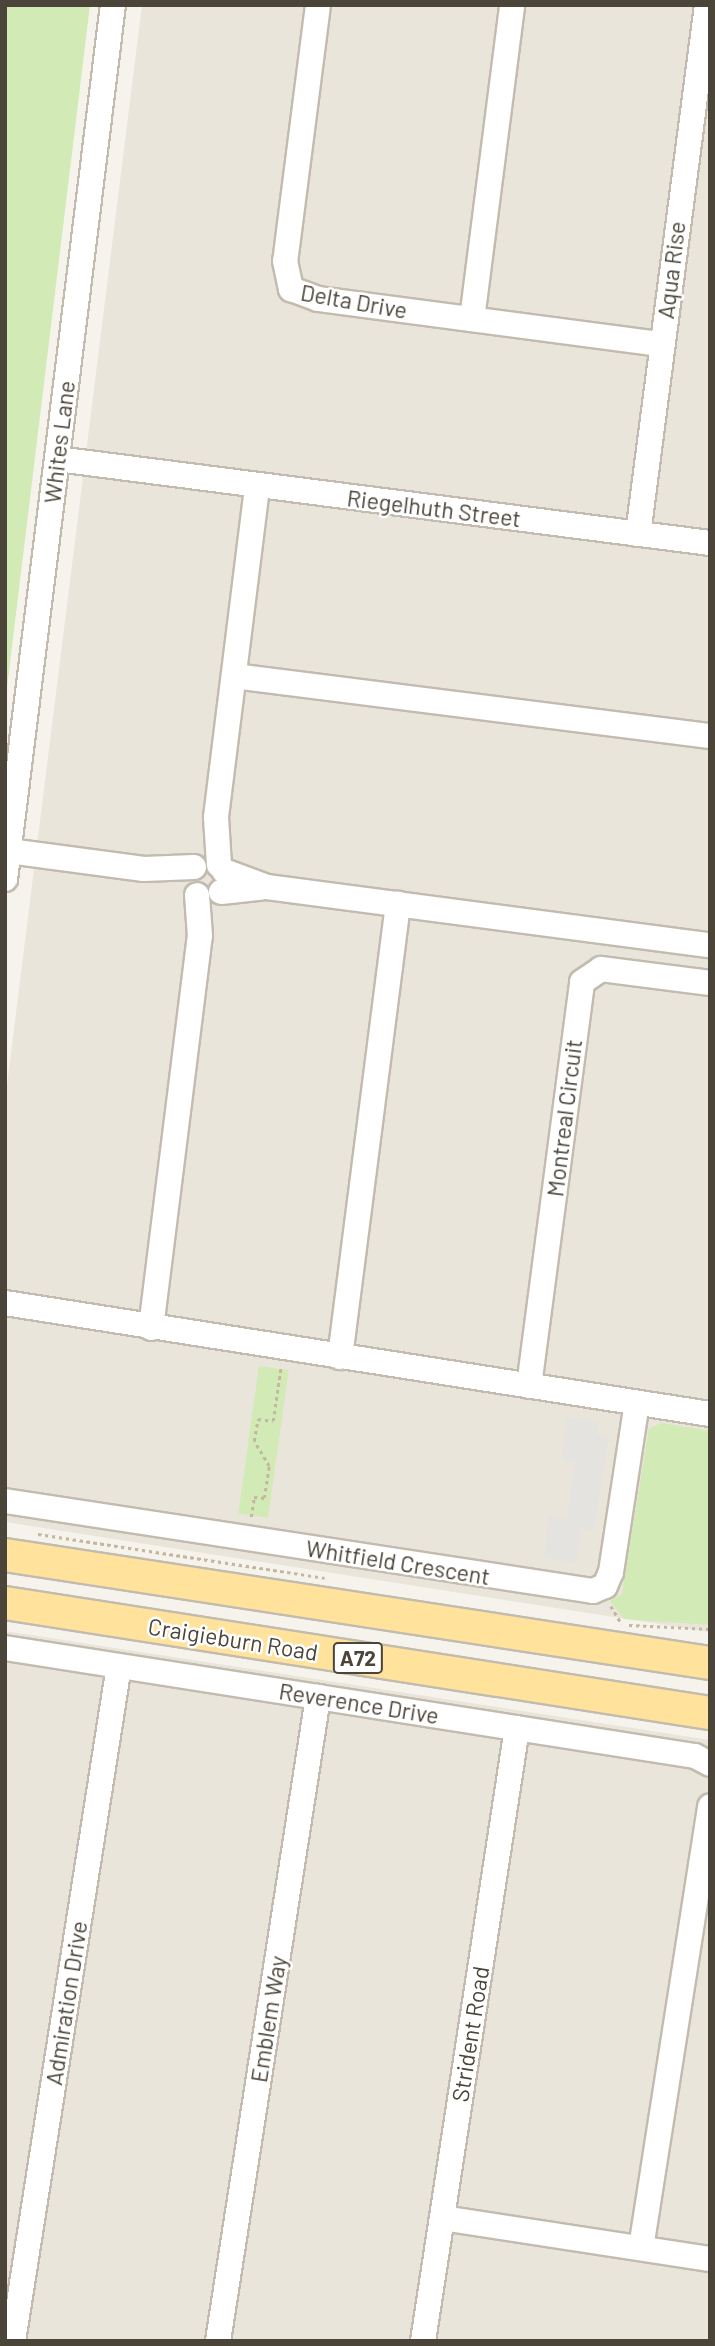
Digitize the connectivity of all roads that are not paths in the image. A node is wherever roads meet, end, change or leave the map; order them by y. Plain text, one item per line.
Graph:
1 (113, 5) edge
2 (318, 5) edge
3 (512, 5) edge
4 (706, 5) edge
5 (472, 319) junction
6 (662, 344) junction
7 (57, 459) junction
8 (257, 486) junction
9 (638, 534) junction
10 (710, 543) edge
11 (234, 676) junction
12 (710, 736) edge
13 (9, 851) junction
14 (5, 879) edge
15 (207, 880) junction
16 (398, 904) junction
17 (710, 944) edge
18 (710, 983) edge
19 (5, 1303) edge
20 (151, 1328) junction
21 (341, 1357) junction
22 (529, 1386) junction
23 (638, 1403) junction
24 (710, 1414) edge
25 (5, 1501) edge
26 (5, 1555) edge
27 (5, 1603) edge
28 (5, 1648) edge
29 (649, 1654) junction
30 (710, 1656) edge
31 (710, 1663) edge
32 (119, 1666) junction
33 (318, 1696) junction
34 (710, 1713) edge
35 (517, 1728) junction
36 (710, 1764) edge
37 (710, 1807) edge
38 (442, 2218) junction
39 (641, 2248) junction
40 (710, 2259) edge
41 (13, 2341) edge
42 (218, 2341) edge
43 (423, 2341) edge

1 - 7 street, Whites Lane
2 - 5 street, Delta Drive
3 - 5 street
4 - 6 street, Aqua Rise
5 - 6 street, Delta Drive
6 - 9 street, Aqua Rise
7 - 8 street, Riegelhuth Street
7 - 13 street, Whites Lane
8 - 9 street, Riegelhuth Street
8 - 11 street
9 - 10 street, Riegelhuth Street
11 - 12 street
11 - 15 street
13 - 14 street, Whites Lane
13 - 15 street
15 - 16 street
15 - 20 street
16 - 17 street
16 - 21 street
18 - 22 street, Montreal Circuit
19 - 20 street
20 - 21 street
21 - 22 street
22 - 23 street
23 - 24 street
23 - 25 street, Whitfield Crescent
26 - 29 main road, Craigieburn Road / A72
27 - 34 main road, Craigieburn Road / A72
28 - 32 street, Reverence Drive
29 - 30 street
29 - 31 main road, Craigieburn Road / A72
32 - 33 street, Reverence Drive
32 - 41 street, Admiration Drive
33 - 35 street, Reverence Drive
33 - 42 street, Emblem Way
35 - 36 street, Reverence Drive
35 - 38 street, Strident Road
37 - 39 street
38 - 39 street
38 - 43 street, Strident Road
39 - 40 street

